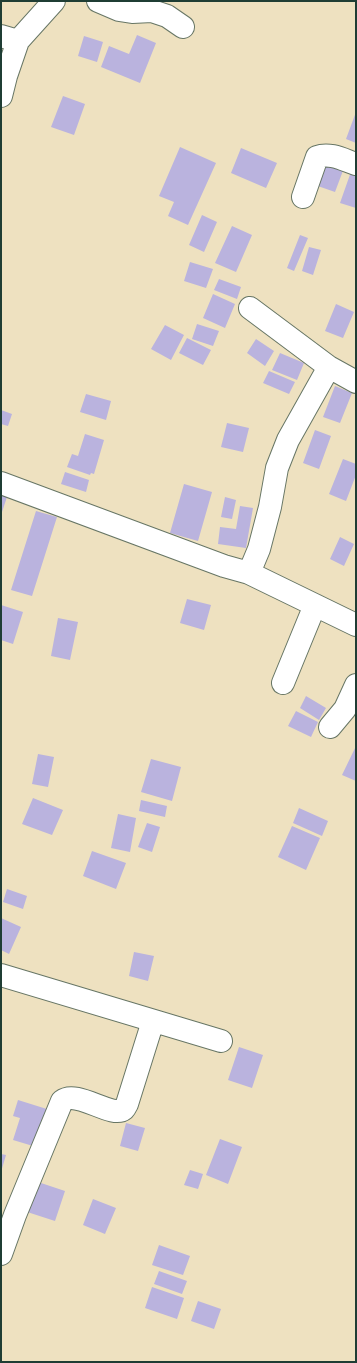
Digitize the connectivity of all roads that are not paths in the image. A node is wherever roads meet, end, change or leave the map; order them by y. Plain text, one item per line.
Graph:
1 (54, 1) edge
2 (98, 1) edge
3 (183, 27) dead end
4 (10, 39) edge
5 (1, 96) edge
6 (356, 164) edge
7 (303, 197) dead end
8 (250, 308) dead end
9 (329, 367) junction
10 (356, 382) edge
11 (1, 483) edge
12 (249, 573) junction
13 (316, 605) junction
14 (356, 625) edge
15 (283, 683) dead end
16 (356, 685) edge
17 (330, 727) dead end
18 (1, 975) edge
19 (153, 1021) junction
20 (221, 1041) dead end
21 (1, 1254) edge

1 - 4 street
2 - 3 street
4 - 5 street
6 - 7 street
8 - 9 street
9 - 10 street
9 - 12 street
11 - 12 street
12 - 13 street
13 - 14 street
13 - 15 street
16 - 17 street
18 - 19 street
19 - 20 street
19 - 21 street

